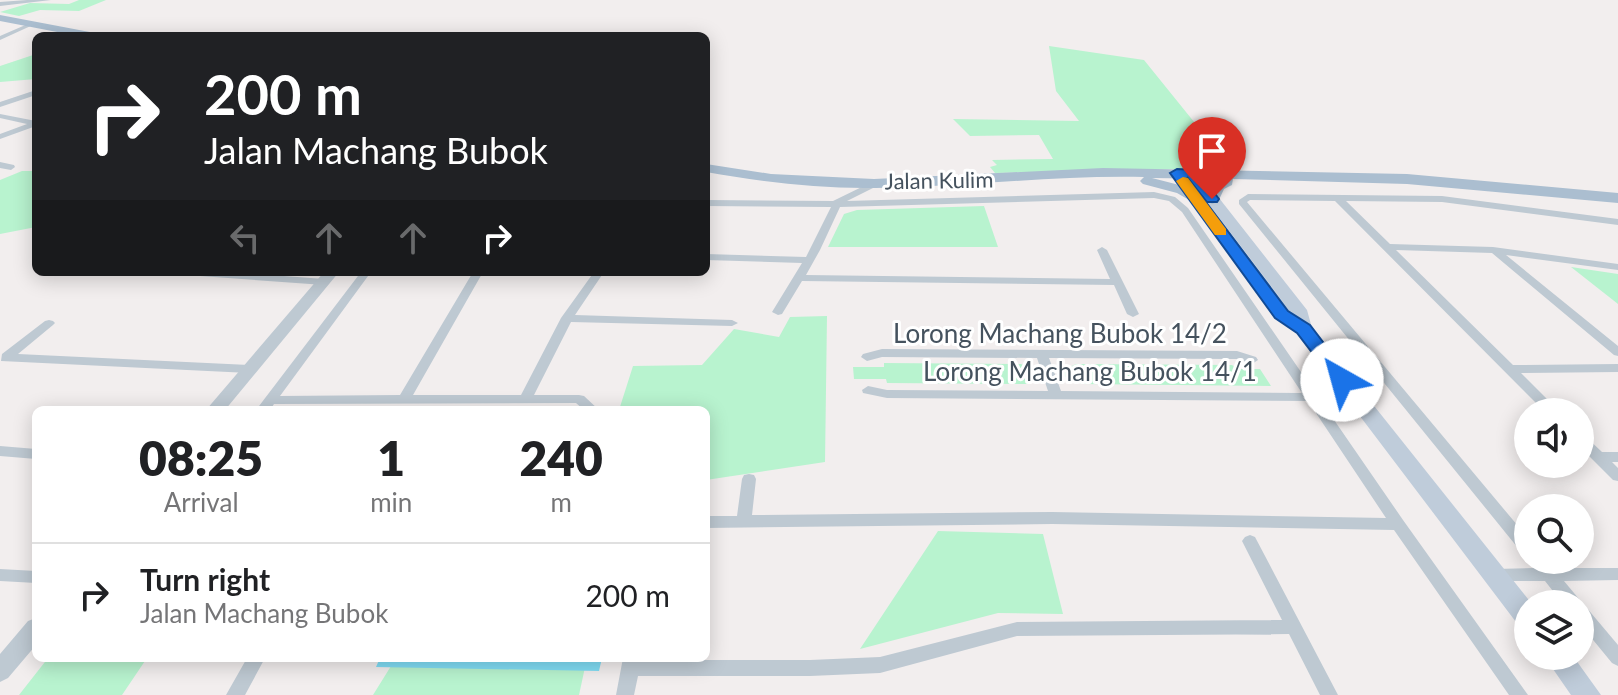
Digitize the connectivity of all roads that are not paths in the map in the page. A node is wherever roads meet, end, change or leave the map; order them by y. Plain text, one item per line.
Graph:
1 (17, 0) edge
2 (48, 0) edge
3 (4, 3) edge
4 (0, 18) edge
5 (28, 26) junction
6 (75, 32) edge
7 (0, 38) edge
8 (32, 93) edge
9 (0, 105) edge
10 (0, 116) edge
11 (32, 122) edge
12 (32, 125) edge
13 (0, 137) edge
14 (710, 169) edge
15 (1036, 176) junction
16 (1188, 177) junction
17 (1234, 179) junction
18 (1145, 181) junction
19 (823, 182) junction
20 (874, 184) junction
21 (1337, 197) junction
22 (1618, 198) edge
23 (1204, 199) junction
24 (710, 203) edge
25 (837, 203) junction
26 (1618, 222) edge
27 (1232, 225) junction
28 (1261, 225) junction
29 (1387, 247) junction
30 (1102, 250) dead end
31 (1493, 250) junction
32 (710, 257) edge
33 (809, 260) junction
34 (1618, 267) edge
35 (300, 276) edge
36 (363, 276) edge
37 (476, 276) edge
38 (596, 276) edge
39 (328, 277) edge
40 (799, 278) junction
41 (1117, 282) junction
42 (778, 312) dead end
43 (1133, 314) dead end
44 (1256, 314) junction
45 (1282, 314) junction
46 (567, 318) junction
47 (1302, 322) junction
48 (49, 323) dead end
49 (732, 323) dead end
50 (1618, 352) edge
51 (1042, 354) junction
52 (867, 357) dead end
53 (3, 360) edge
54 (1252, 360) dead end
55 (1618, 368) edge
56 (249, 369) junction
57 (1510, 369) junction
58 (868, 390) dead end
59 (1056, 395) junction
60 (1312, 397) junction
61 (1539, 398) edge
62 (404, 399) junction
63 (525, 399) junction
64 (267, 405) edge
65 (218, 406) edge
66 (587, 406) edge
67 (0, 451) edge
68 (1594, 452) edge
69 (32, 454) edge
70 (1599, 457) junction
71 (1618, 457) edge
72 (1618, 476) edge
73 (749, 479) dead end
74 (744, 521) junction
75 (710, 522) edge
76 (1398, 524) junction
77 (1514, 532) edge
78 (1250, 541) dead end
79 (1549, 574) joint
80 (1594, 574) edge
81 (1618, 574) edge
82 (0, 575) edge
83 (1495, 575) junction
84 (32, 577) edge
85 (1562, 590) edge
86 (1514, 600) edge
87 (1294, 627) junction
88 (1594, 629) edge
89 (32, 633) edge
90 (1618, 658) edge
91 (254, 662) edge
92 (631, 663) edge
93 (1568, 670) edge
94 (0, 671) edge
95 (235, 695) edge
96 (625, 695) edge
97 (1329, 695) edge
98 (1519, 695) edge
99 (1587, 695) edge

1 - 3 street
2 - 3 street
4 - 5 main road
5 - 6 main road
5 - 7 street
8 - 9 street
10 - 11 street
12 - 13 street
14 - 19 main road, Jalan Kulim
15 - 16 main road, Jalan Kulim
15 - 18 main road, Jalan Kulim
15 - 20 main road, Jalan Kulim
16 - 17 main road, Jalan Kulim
16 - 18 main road, Jalan Kulim
16 - 23 main road
17 - 22 main road, Jalan Kulim
17 - 23 main road
18 - 23 main road
19 - 20 main road, Jalan Kulim
19 - 25 street
20 - 25 street
21 - 26 street
21 - 28 street
21 - 29 street
23 - 27 main road
23 - 45 main road
24 - 25 street, Jalan Kulim
25 - 33 street
25 - 44 street, Jalan Kulim
27 - 28 street
27 - 47 main road
28 - 77 street
29 - 31 street
29 - 57 street
30 - 41 street
31 - 34 street
31 - 50 street
32 - 33 street
33 - 40 street
35 - 39 street
36 - 64 street
37 - 62 street
38 - 46 street
39 - 56 street
40 - 41 street
40 - 42 street
41 - 43 street
44 - 45 street
44 - 60 street
45 - 47 main road
46 - 49 street
46 - 63 street
47 - 83 main road
48 - 53 street
51 - 52 street, Lorong Machang Bubok 14/2
51 - 54 street, Lorong Machang Bubok 14/2
51 - 59 street
53 - 56 street
55 - 57 street
56 - 65 street
57 - 61 street
58 - 59 street, Lorong Machang Bubok 14/1
59 - 60 street, Lorong Machang Bubok 14/1
60 - 76 street
62 - 63 street
62 - 64 street
63 - 66 street
67 - 69 street
68 - 70 street
70 - 71 street
70 - 72 street
73 - 74 street
74 - 75 street
74 - 76 street
76 - 98 street
78 - 87 street
79 - 83 street
79 - 85 street
80 - 81 street
82 - 84 street
83 - 86 main road
87 - 92 street
87 - 97 street
88 - 90 street
89 - 94 street
91 - 95 street
92 - 96 street
93 - 99 main road

